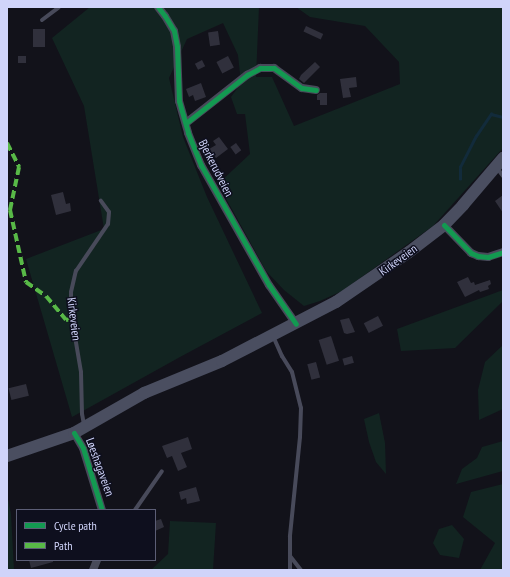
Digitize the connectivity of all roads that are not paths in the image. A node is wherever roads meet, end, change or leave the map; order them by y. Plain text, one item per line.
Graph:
1 (59, 7) edge
2 (158, 7) edge
3 (42, 20) dead end
4 (316, 90) dead end
5 (186, 123) junction
6 (499, 162) edge
7 (503, 176) edge
8 (101, 200) dead end
9 (444, 224) junction
10 (503, 252) edge
11 (296, 324) junction
12 (273, 335) junction
13 (85, 427) junction
14 (74, 433) junction
15 (7, 456) edge
16 (162, 471) dead end
17 (102, 509) edge
18 (136, 509) edge
19 (290, 556) junction
20 (290, 570) edge
21 (300, 570) edge

1 - 3 lane
2 - 5 street, Bjerkerudveien
4 - 5 street
5 - 11 street, Bjerkerudveien
6 - 7 lane
6 - 9 main road, Kirkeveien
8 - 13 lane, Kirkeveien
9 - 10 street
9 - 11 main road, Kirkeveien
11 - 12 main road, Kirkeveien
12 - 13 main road, Kirkeveien
12 - 19 lane
13 - 14 main road, Kirkeveien
14 - 15 main road, Kirkeveien
14 - 17 street, Løeshagaveien
16 - 18 lane
19 - 20 lane
19 - 21 lane

